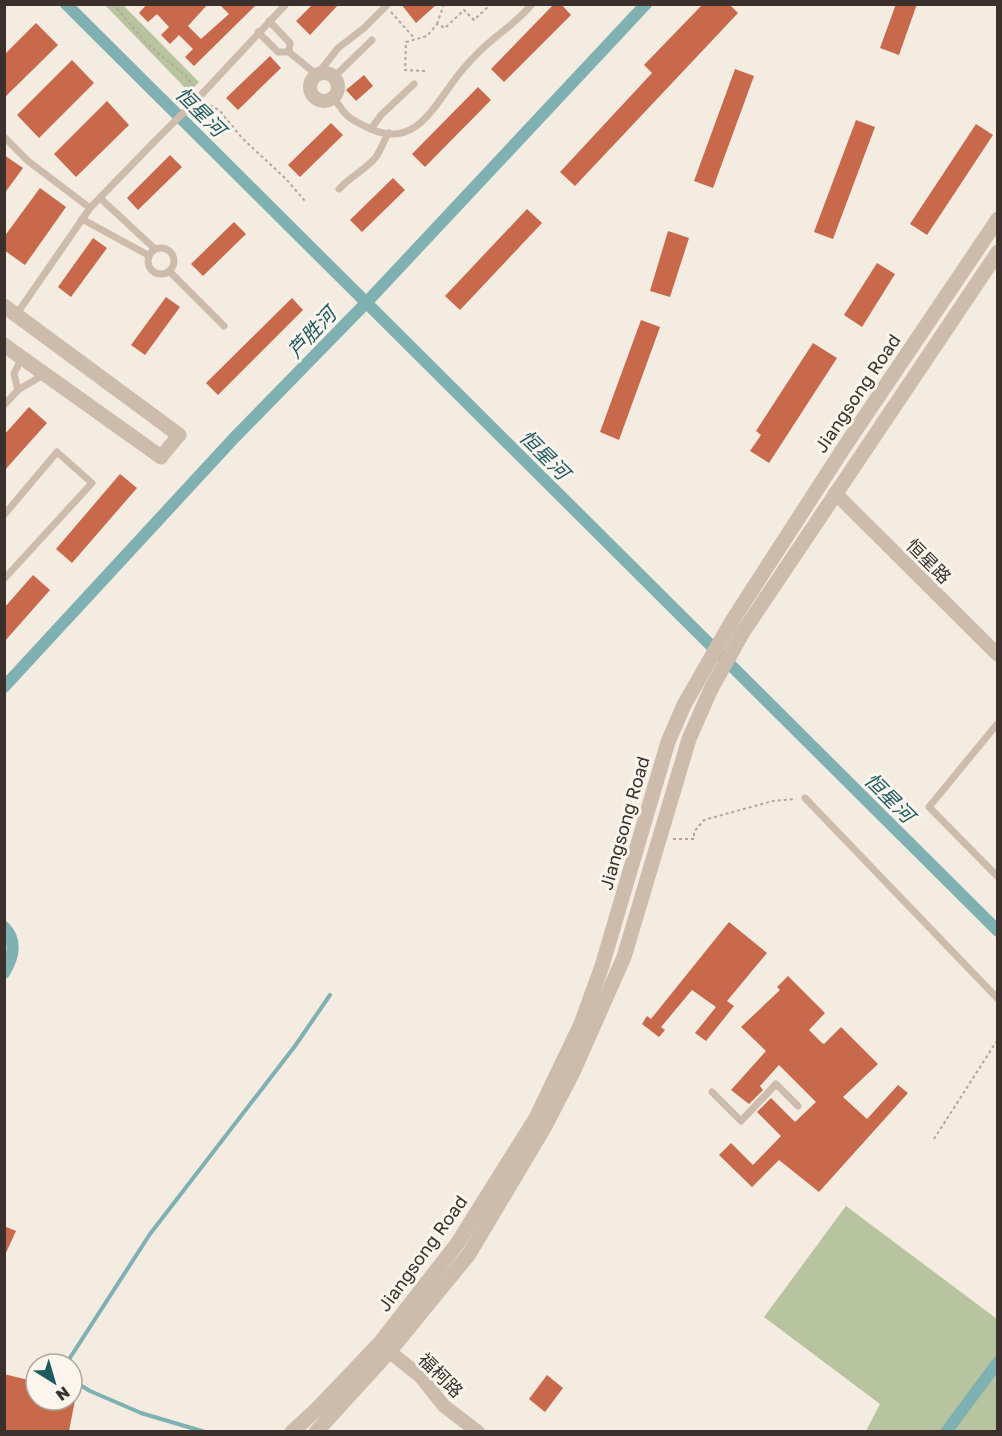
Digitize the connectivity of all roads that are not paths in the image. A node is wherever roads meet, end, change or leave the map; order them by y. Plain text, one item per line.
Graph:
1 (286, 4) edge
2 (532, 4) edge
3 (387, 5) edge
4 (269, 21) junction
5 (258, 32) junction
6 (372, 40) dead end
7 (290, 52) junction
8 (317, 75) junction
9 (334, 77) junction
10 (414, 84) dead end
11 (334, 98) junction
12 (371, 129) junction
13 (389, 133) junction
14 (4, 137) edge
15 (339, 189) dead end
16 (100, 198) junction
17 (90, 208) junction
18 (82, 219) junction
19 (998, 219) edge
20 (155, 249) junction
21 (998, 252) edge
22 (148, 255) junction
23 (169, 271) junction
24 (10, 311) edge
25 (224, 326) dead end
26 (4, 345) edge
27 (22, 358) junction
28 (45, 374) junction
29 (18, 390) junction
30 (4, 405) edge
31 (179, 435) joint
32 (161, 457) joint
33 (835, 492) junction
34 (4, 515) edge
35 (4, 579) edge
36 (737, 627) junction
37 (998, 655) edge
38 (998, 723) edge
39 (805, 798) road end
40 (642, 830) junction
41 (660, 840) junction
42 (998, 877) edge
43 (998, 999) edge
44 (712, 1092) dead end
45 (798, 1106) dead end
46 (384, 1348) junction
47 (292, 1431) edge
48 (316, 1431) edge
49 (478, 1431) edge

1 - 4 lane
2 - 13 lane
3 - 8 lane
4 - 5 lane
4 - 7 lane
5 - 7 lane
5 - 16 lane, bridge
6 - 9 lane
7 - 8 lane
8 - 9 street
8 - 11 street
9 - 11 street
10 - 12 lane
11 - 12 lane
12 - 13 lane
13 - 15 lane
14 - 17 lane
16 - 17 lane
16 - 20 lane
17 - 18 lane
18 - 22 lane
18 - 24 lane
19 - 36 street, Jiangsong Road
20 - 22 lane
20 - 23 lane
21 - 33 street, Jiangsong Road
22 - 23 lane
23 - 25 lane
24 - 31 street
26 - 27 street
27 - 28 street
27 - 29 lane
28 - 29 lane
28 - 32 street
29 - 30 lane
31 - 32 street
33 - 36 street, Jiangsong Road
33 - 37 street, 恒星路
34 - 35 lane
36 - 40 street, Jiangsong Road
36 - 41 street, Jiangsong Road
38 - 42 lane
39 - 43 lane
40 - 41 lane
40 - 46 street, Jiangsong Road
41 - 46 street, Jiangsong Road
44 - 45 lane
46 - 47 street, Jiangsong Road
46 - 48 street, Jiangsong Road
46 - 49 street, 福柯路

